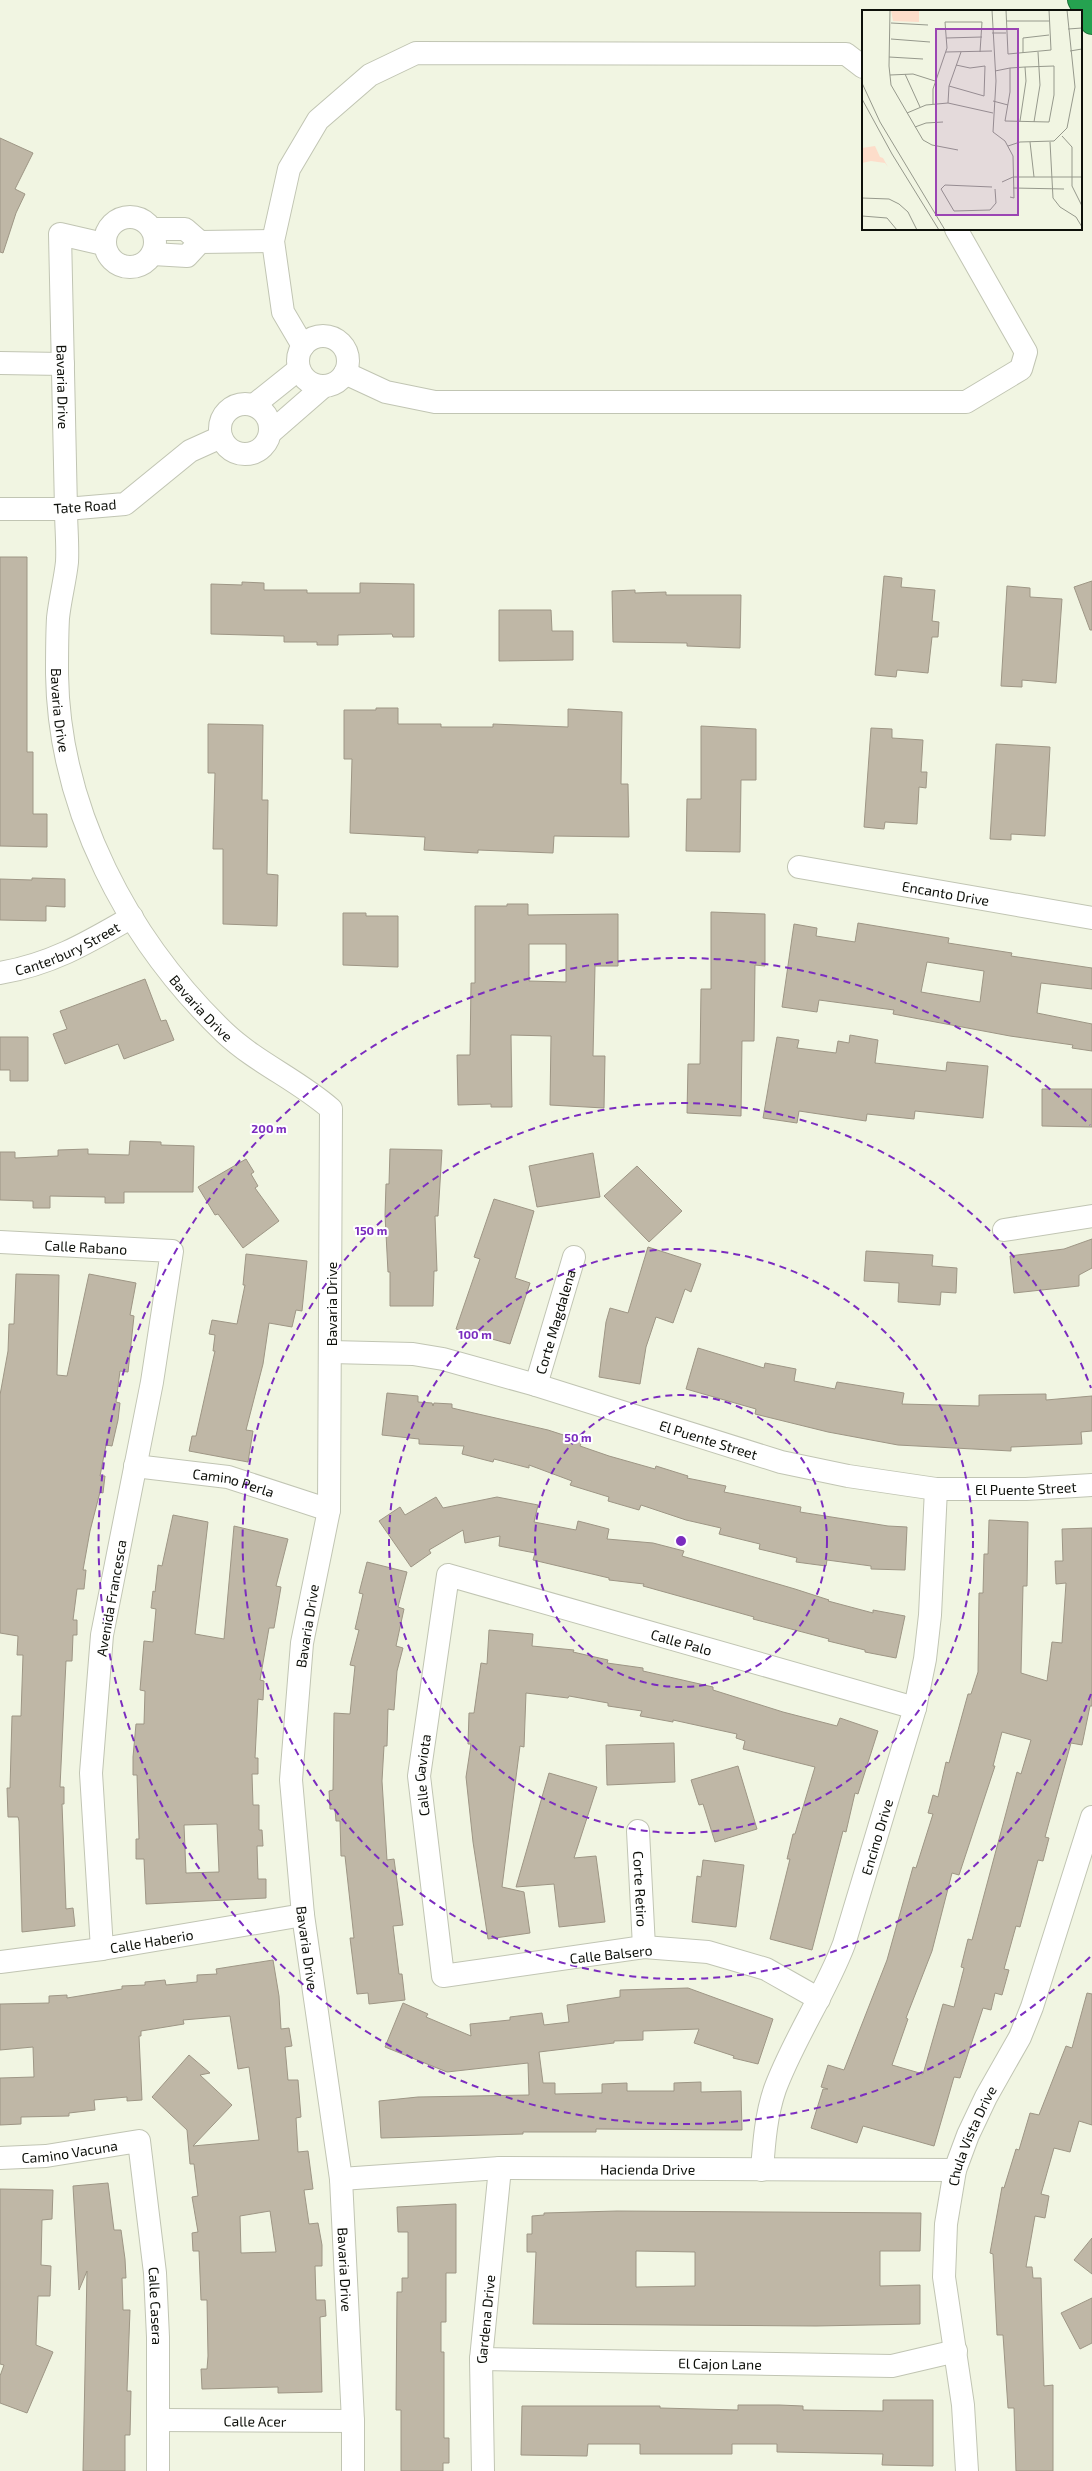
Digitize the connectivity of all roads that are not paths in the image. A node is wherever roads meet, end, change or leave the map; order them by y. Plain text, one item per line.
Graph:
1 (1078, 0) edge
2 (1092, 23) edge
3 (862, 65) edge
4 (152, 229) junction
5 (957, 230) edge
6 (273, 241) junction
7 (105, 242) junction
8 (200, 242) junction
9 (153, 254) junction
10 (303, 346) junction
11 (0, 364) edge
12 (63, 364) junction
13 (299, 369) junction
14 (345, 373) junction
15 (324, 386) junction
16 (254, 405) junction
17 (270, 433) junction
18 (221, 437) junction
19 (0, 509) edge
20 (66, 509) junction
21 (800, 867) dead end
22 (132, 917) junction
23 (1092, 918) edge
24 (0, 973) edge
25 (1092, 1216) edge
26 (1004, 1230) dead end
27 (0, 1242) edge
28 (172, 1251) joint
29 (574, 1257) dead end
30 (331, 1352) junction
31 (536, 1386) junction
32 (135, 1466) junction
33 (1092, 1485) edge
34 (936, 1489) junction
35 (329, 1510) junction
36 (448, 1575) joint
37 (915, 1708) junction
38 (1092, 1817) edge
39 (638, 1831) dead end
40 (303, 1916) junction
41 (644, 1947) junction
42 (102, 1949) junction
43 (0, 1962) edge
44 (443, 1976) joint
45 (819, 1999) junction
46 (139, 2141) joint
47 (0, 2158) edge
48 (500, 2168) junction
49 (762, 2170) junction
50 (955, 2170) junction
51 (341, 2179) junction
52 (956, 2351) junction
53 (481, 2359) junction
54 (158, 2420) junction
55 (353, 2421) junction
56 (158, 2471) edge
57 (353, 2471) edge
58 (482, 2471) edge
59 (967, 2471) edge

1 - 2 highway
3 - 6 street
4 - 7 street
4 - 8 street
4 - 9 street
5 - 14 street
6 - 8 street
6 - 10 street
7 - 9 street
7 - 12 street, Bavaria Drive
8 - 9 street
10 - 13 street
10 - 14 street
11 - 12 street
12 - 20 street, Bavaria Drive
13 - 15 street
13 - 16 street
14 - 15 street
15 - 17 street
16 - 17 street
16 - 18 street
17 - 18 street
18 - 20 street, Tate Road
19 - 20 street, Tate Road
20 - 22 street, Bavaria Drive
21 - 23 street, Encanto Drive
22 - 24 street, Canterbury Street
22 - 30 street, Bavaria Drive
25 - 26 street
27 - 28 street, Calle Rabano
28 - 32 street, Avenida Francesca
29 - 31 street, Corte Magdalena
30 - 31 street, El Puente Street
30 - 35 street, Bavaria Drive
31 - 34 street, El Puente Street
32 - 35 street, Camino Perla
32 - 42 street, Avenida Francesca
33 - 34 street, El Puente Street
34 - 37 street, Encino Drive
35 - 40 street, Bavaria Drive
36 - 37 street, Calle Palo
36 - 44 street, Calle Gaviota
37 - 45 street, Encino Drive
38 - 50 street, Chula Vista Drive
39 - 41 street, Corte Retiro
40 - 42 street, Calle Haberio
40 - 51 street, Bavaria Drive
41 - 44 street, Calle Balsero
41 - 45 street, Calle Balsero
42 - 43 street, Calle Haberio
45 - 49 street, Encino Drive
46 - 47 street, Camino Vacuna
46 - 54 street, Calle Casera
48 - 49 street, Hacienda Drive
48 - 51 street, Hacienda Drive
48 - 53 street, Gardena Drive
49 - 50 street, Hacienda Drive
50 - 52 street, Chula Vista Drive
51 - 55 street, Bavaria Drive
52 - 53 street, El Cajon Lane
52 - 59 street, Chula Vista Drive
53 - 58 street, Gardena Drive
54 - 55 street, Calle Acer
54 - 56 street, Calle Casera
55 - 57 street, Bavaria Drive

